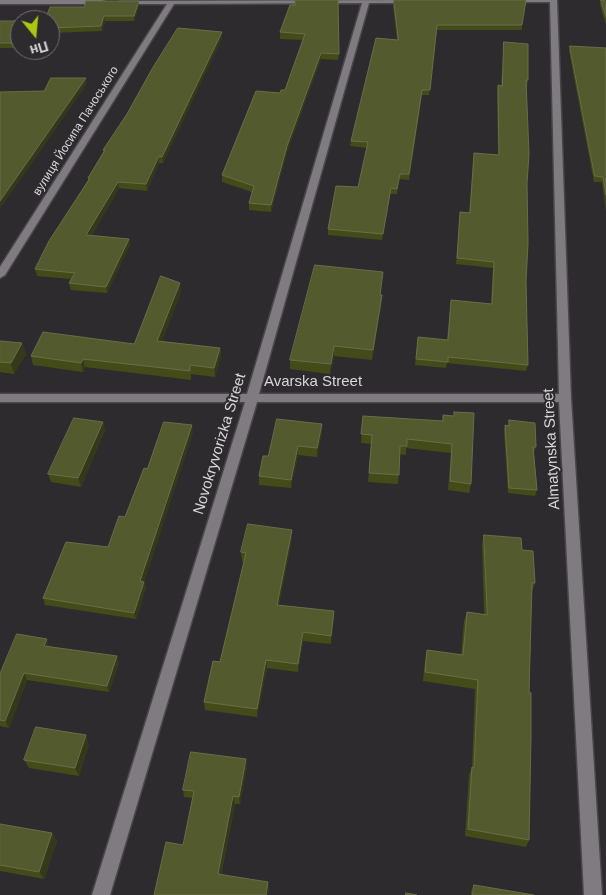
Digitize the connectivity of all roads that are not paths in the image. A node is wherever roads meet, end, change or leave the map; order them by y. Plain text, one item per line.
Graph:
1 (504, 0) edge
2 (553, 0) edge
3 (173, 1) edge
4 (366, 1) edge
5 (415, 1) edge
6 (0, 2) edge
7 (0, 274) edge
8 (0, 398) edge
9 (252, 398) junction
10 (565, 398) junction
11 (101, 895) edge
12 (593, 895) edge

1 - 2 street
2 - 10 street, Almatynska Street
3 - 4 street
3 - 6 street
3 - 7 street, вулиця Йосипа Пачоського
4 - 5 street
4 - 9 street, Novokryvorizka Street
8 - 9 street, Avarska Street
9 - 10 street, Avarska Street
9 - 11 street, Novokryvorizka Street
10 - 12 street, Almatynska Street

